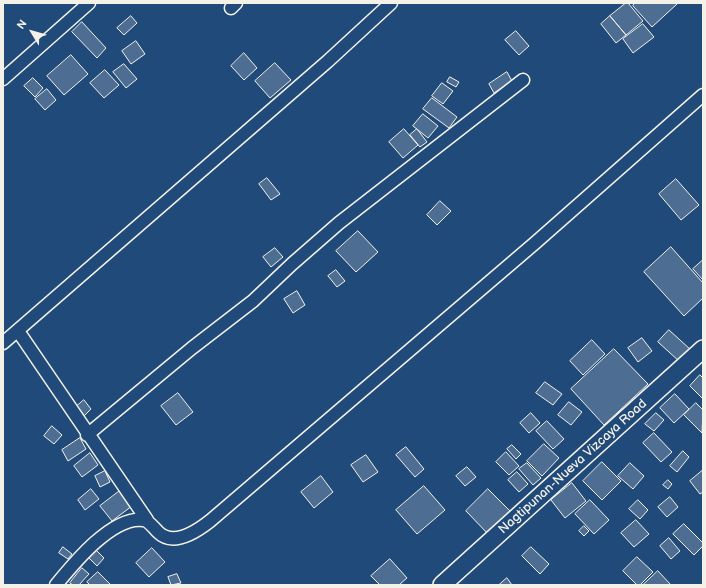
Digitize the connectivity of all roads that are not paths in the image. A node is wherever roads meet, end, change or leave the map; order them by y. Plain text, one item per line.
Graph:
1 (89, 3) edge
2 (392, 3) edge
3 (3, 79) edge
4 (523, 80) dead end
5 (703, 95) edge
6 (18, 331) junction
7 (3, 343) edge
8 (703, 349) edge
9 (87, 435) junction
10 (147, 520) junction
11 (56, 585) edge
12 (442, 585) edge

1 - 3 street
2 - 6 street
4 - 9 street
5 - 10 street
6 - 7 street
6 - 9 street
8 - 12 main road, Nagtipunan-Nueva Vizcaya Road
9 - 10 street
10 - 11 street

